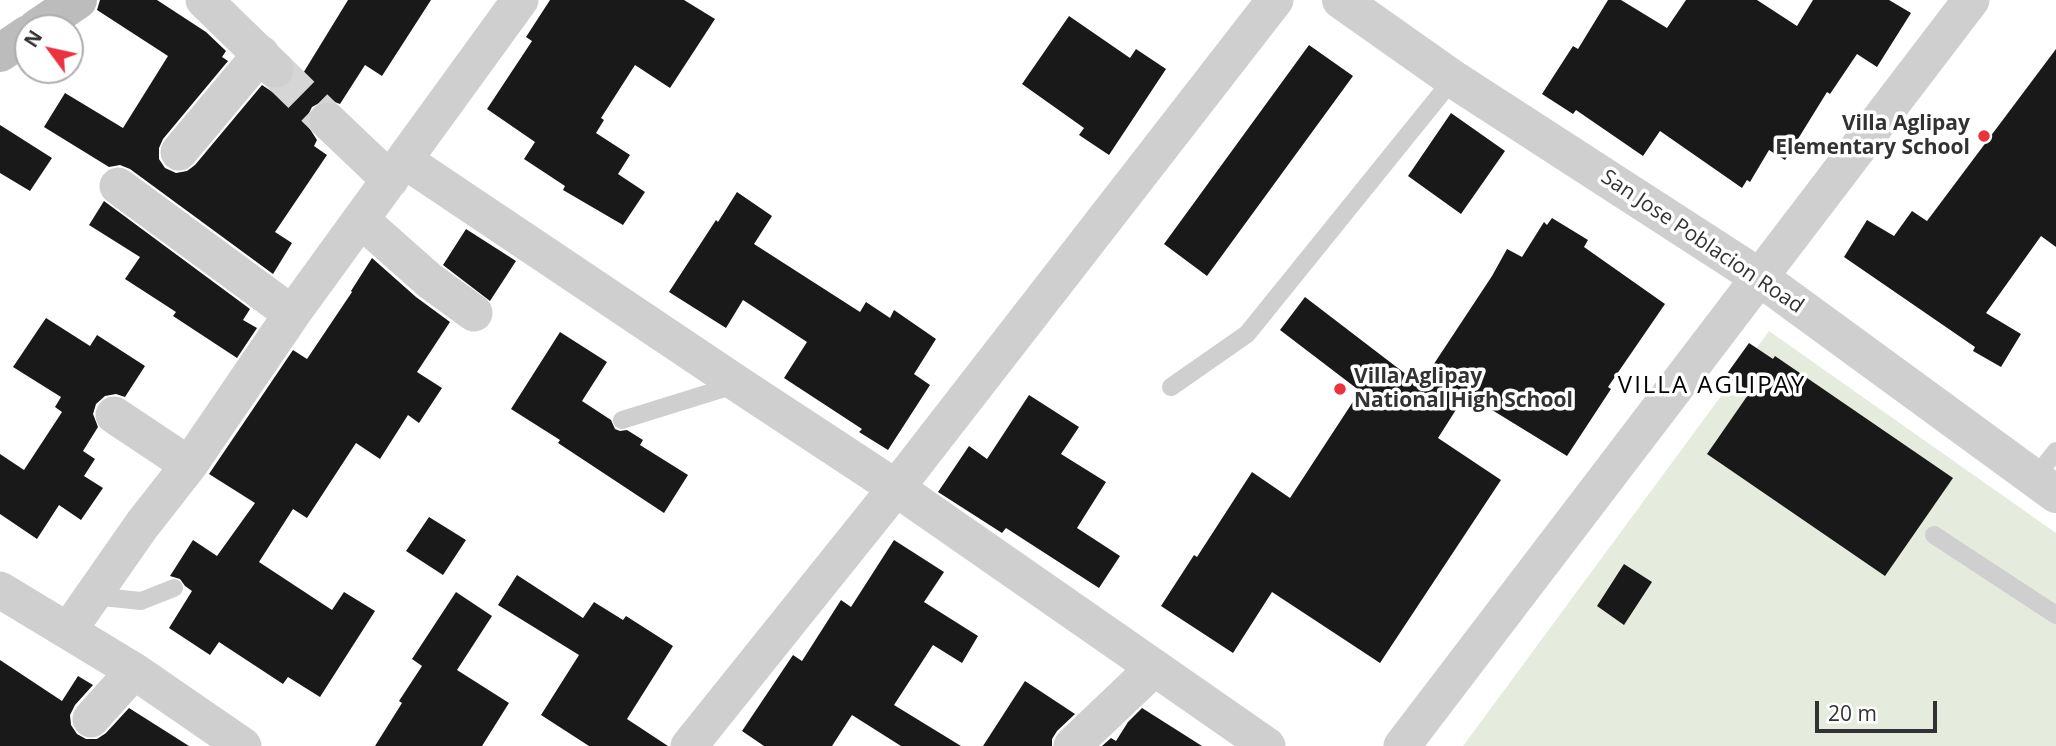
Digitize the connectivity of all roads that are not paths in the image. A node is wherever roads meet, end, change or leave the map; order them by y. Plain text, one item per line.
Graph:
1 (78, 0) edge
2 (204, 0) edge
3 (520, 0) edge
4 (1275, 0) edge
5 (1341, 0) edge
6 (1971, 0) edge
7 (58, 14) edge
8 (1453, 79) junction
9 (327, 121) tunnel mouth
10 (179, 152) dead end
11 (397, 170) junction
12 (118, 186) dead end
13 (361, 220) junction
14 (1759, 277) junction
15 (474, 313) dead end
16 (292, 314) junction
17 (738, 384) junction
18 (1171, 387) dead end
19 (114, 415) dead end
20 (622, 420) dead end
21 (189, 465) junction
22 (2049, 475) edge
23 (896, 488) junction
24 (1934, 535) dead end
25 (174, 587) dead end
26 (0, 590) edge
27 (93, 596) junction
28 (2056, 615) edge
29 (68, 631) junction
30 (1154, 668) junction
31 (134, 671) junction
32 (92, 719) dead end
33 (243, 746) edge
34 (689, 746) edge
35 (1072, 746) edge
36 (1267, 746) edge
37 (1402, 746) edge

1 - 7 main road
2 - 10 street
3 - 11 street
4 - 23 street
5 - 8 street, San Jose Poblacion Road
6 - 14 street
8 - 14 street, San Jose Poblacion Road
8 - 18 lane
9 - 11 street
11 - 13 street
11 - 17 street
12 - 16 street
13 - 15 street
13 - 16 street
14 - 22 street, San Jose Poblacion Road
14 - 37 street
16 - 21 street
17 - 20 lane
17 - 23 street
19 - 21 street
21 - 27 street
23 - 30 street
23 - 34 street
24 - 28 lane
25 - 27 lane
26 - 29 street
27 - 29 street
29 - 31 street
30 - 35 street
30 - 36 street
31 - 32 street
31 - 33 street

